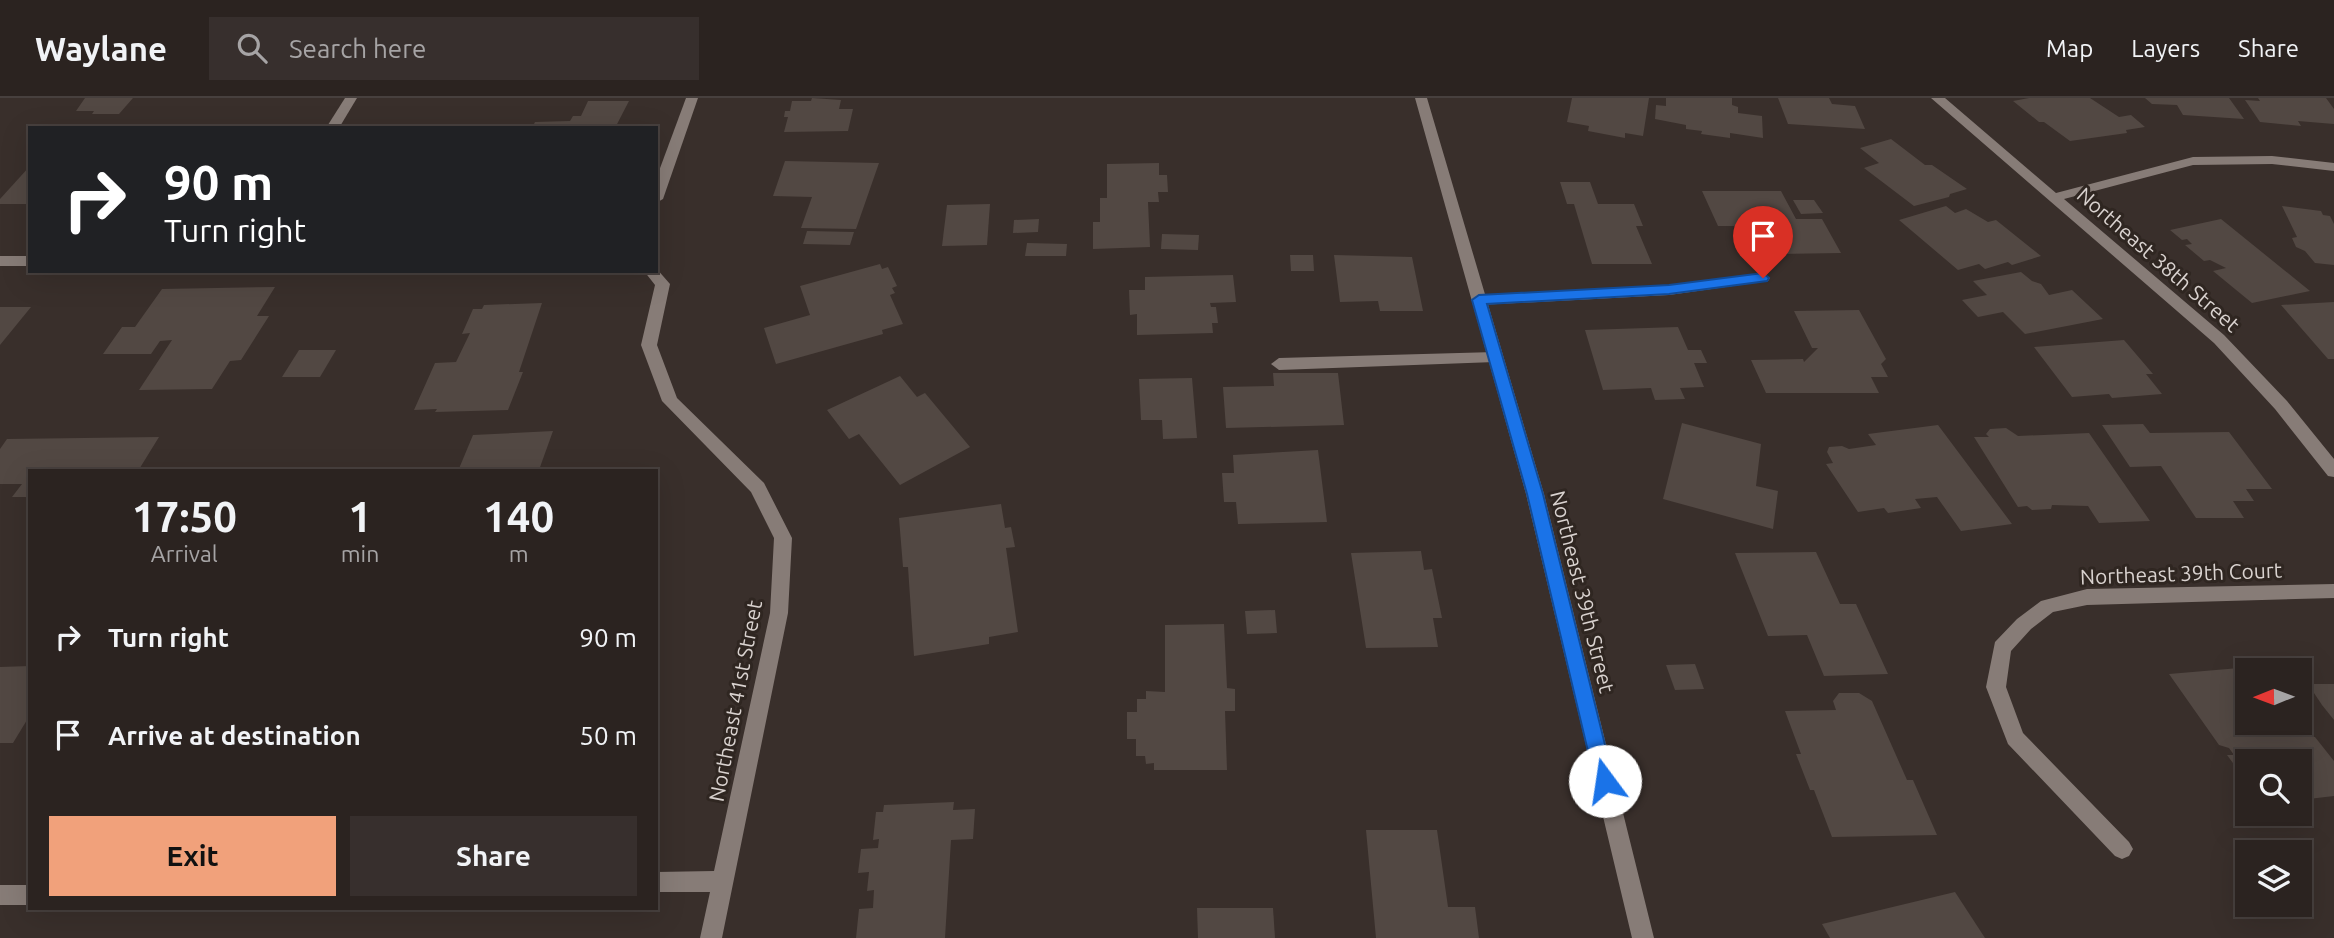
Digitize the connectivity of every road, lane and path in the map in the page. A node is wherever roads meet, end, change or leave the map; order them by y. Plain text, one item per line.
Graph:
1 (351, 98) edge
2 (692, 98) edge
3 (1421, 98) edge
4 (1937, 98) edge
5 (333, 126) edge
6 (2334, 167) edge
7 (658, 193) edge
8 (2053, 198) junction
9 (0, 261) edge
10 (28, 261) edge
11 (653, 273) edge
12 (1763, 278) dead end
13 (1479, 300) junction
14 (1495, 357) junction
15 (1279, 364) dead end
16 (2334, 471) edge
17 (2334, 591) edge
18 (2122, 849) dead end
19 (724, 881) junction
20 (658, 883) edge
21 (0, 895) edge
22 (28, 895) edge
23 (711, 938) edge
24 (1643, 938) edge

1 - 5 street
2 - 7 street
3 - 13 street, Northeast 39th Street
4 - 8 street, Northeast 38th Street
6 - 8 street
8 - 16 street, Northeast 38th Street
9 - 10 street
11 - 19 street, Northeast 41st Street
12 - 13 street
13 - 14 street, Northeast 39th Street
14 - 15 street
14 - 24 street, Northeast 39th Street
17 - 18 street, Northeast 39th Court
19 - 20 street
19 - 23 street, Northeast 41st Street
21 - 22 street

